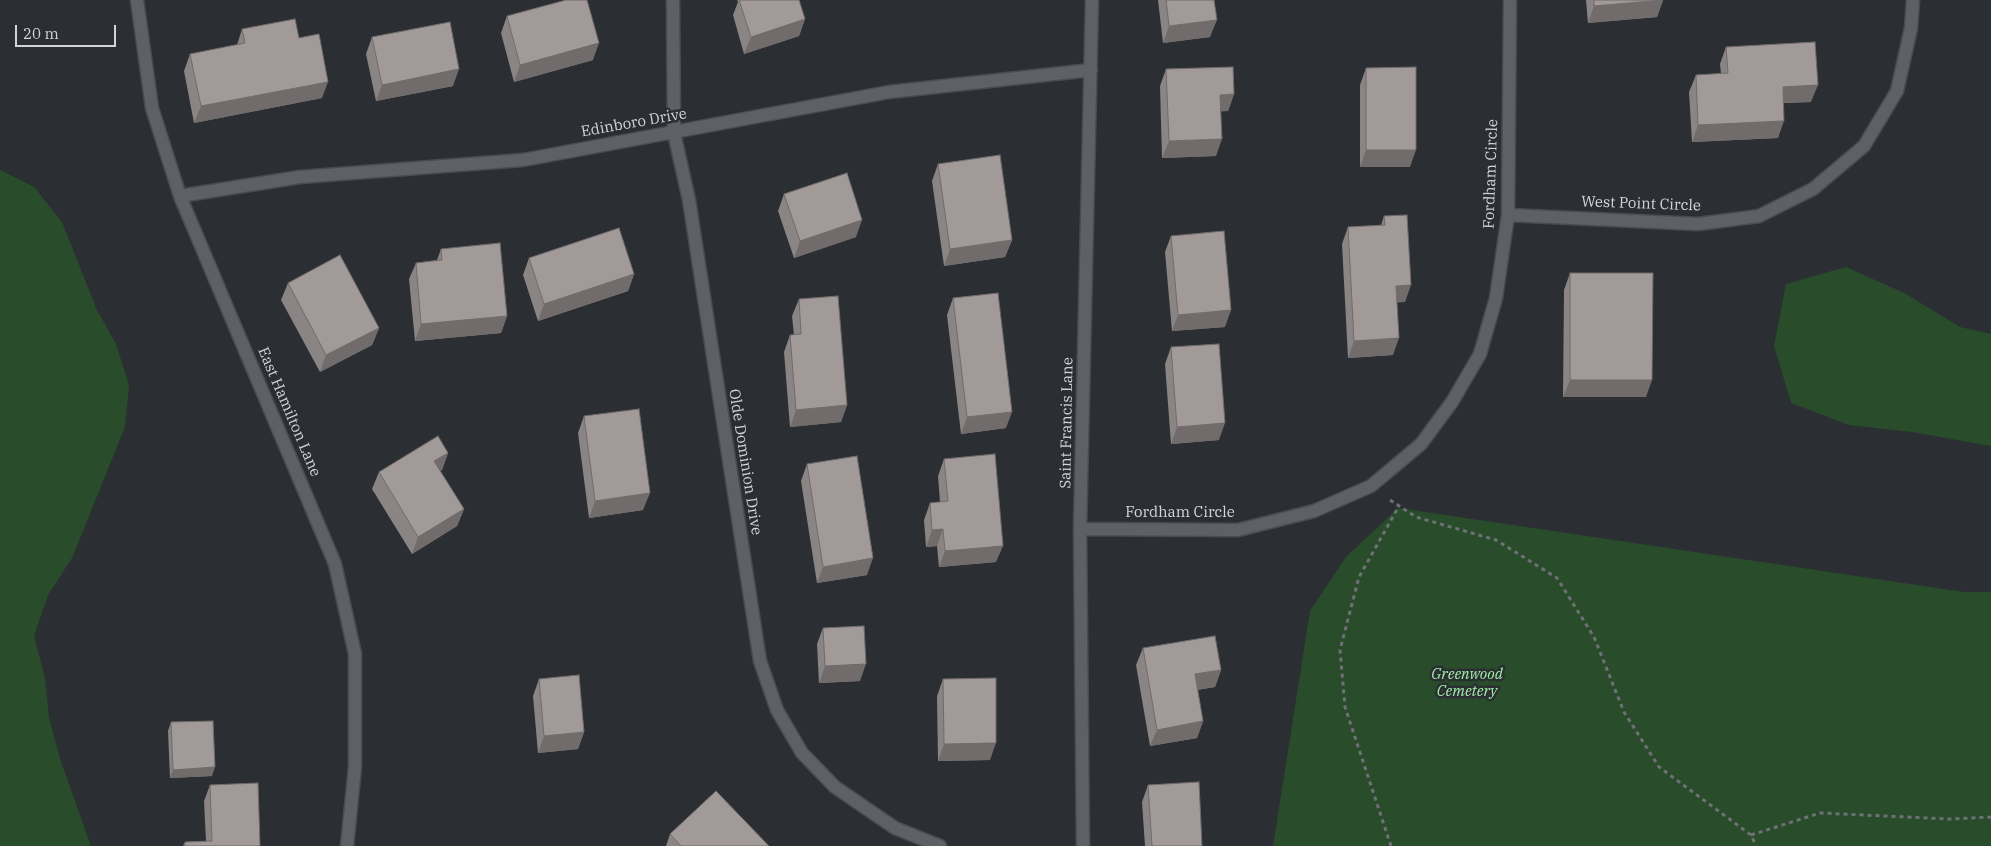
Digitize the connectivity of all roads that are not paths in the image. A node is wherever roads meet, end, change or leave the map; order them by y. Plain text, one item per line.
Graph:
1 (137, 0) edge
2 (673, 0) edge
3 (1092, 0) edge
4 (1510, 0) edge
5 (1913, 0) edge
6 (1091, 70) junction
7 (674, 133) junction
8 (180, 196) junction
9 (1508, 215) junction
10 (1080, 529) junction
11 (347, 846) edge
12 (940, 846) edge
13 (1083, 846) edge

1 - 8 street, East Hamilton Lane
2 - 7 street, Olde Dominion Drive
3 - 6 street, Saint Francis Lane
4 - 9 street, Fordham Circle
5 - 9 street, West Point Circle
6 - 7 street, Edinboro Drive
6 - 10 street, Saint Francis Lane
7 - 8 street, Edinboro Drive
7 - 12 street, Olde Dominion Drive
8 - 11 street, East Hamilton Lane
9 - 10 street, Fordham Circle
10 - 13 street, Saint Francis Lane

